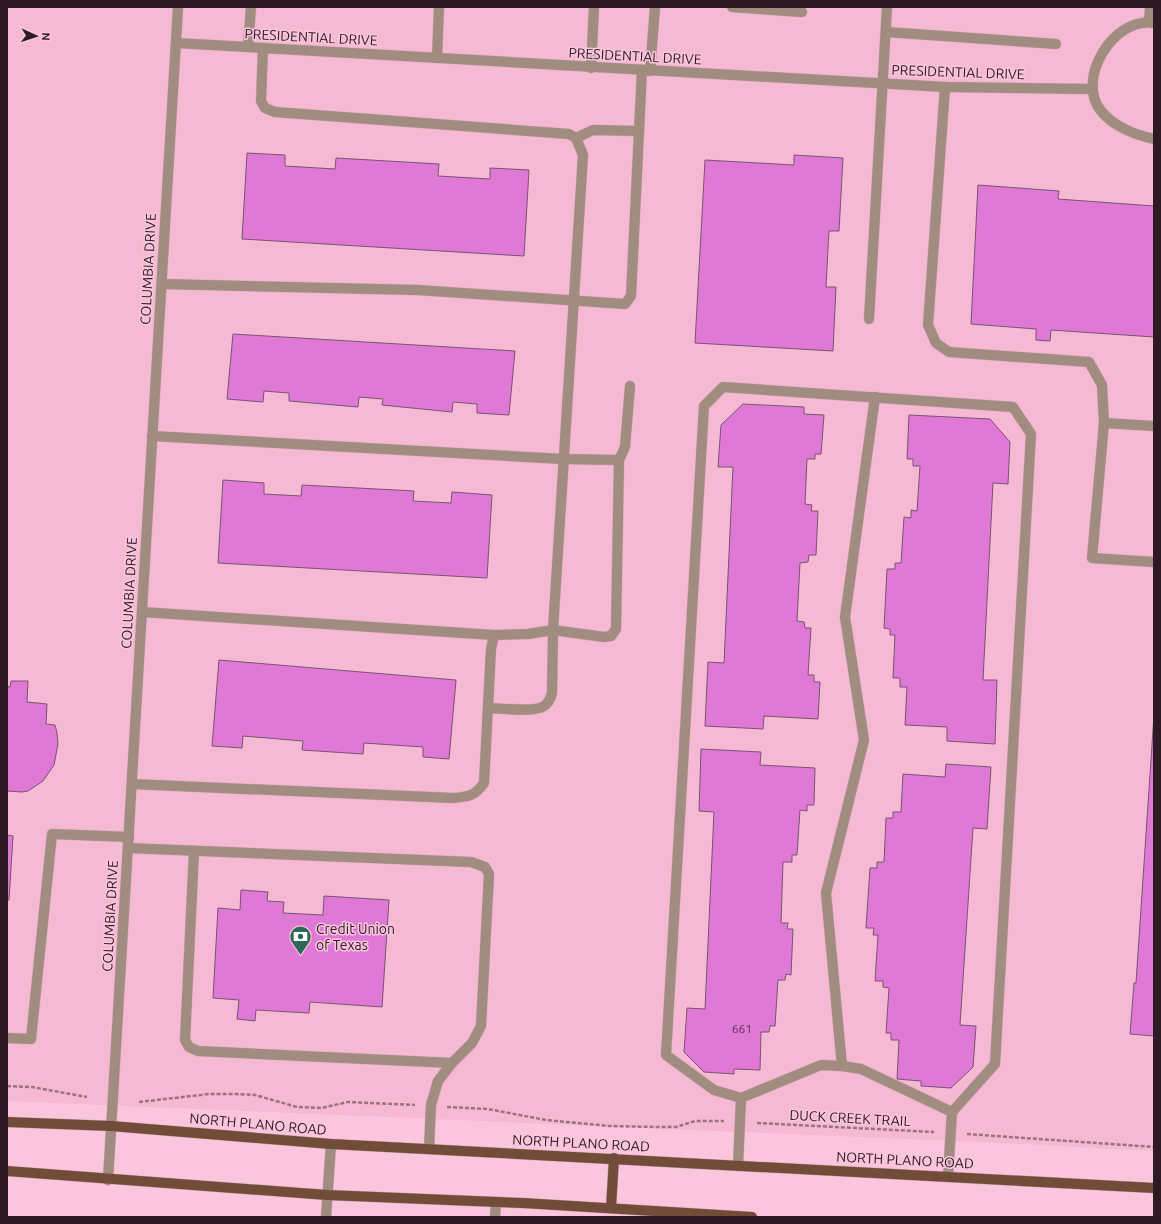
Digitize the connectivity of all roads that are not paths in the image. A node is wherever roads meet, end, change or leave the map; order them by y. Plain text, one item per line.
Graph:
1 (178, 7) edge
2 (251, 7) edge
3 (439, 7) edge
4 (594, 7) edge
5 (655, 7) edge
6 (732, 7) edge
7 (887, 7) edge
8 (1150, 7) edge
9 (802, 12) dead end
10 (1152, 22) edge
11 (886, 32) junction
12 (176, 43) junction
13 (1056, 44) dead end
14 (248, 47) junction
15 (263, 48) junction
16 (437, 58) junction
17 (592, 68) junction
18 (646, 70) junction
19 (882, 83) junction
20 (945, 87) junction
21 (1092, 90) junction
22 (639, 131) junction
23 (576, 138) junction
24 (1154, 139) edge
25 (162, 284) junction
26 (573, 301) junction
27 (869, 319) dead end
28 (630, 386) dead end
29 (875, 397) junction
30 (1104, 423) junction
31 (1154, 426) edge
32 (152, 436) junction
33 (563, 459) junction
34 (619, 460) junction
35 (1154, 562) edge
36 (142, 612) junction
37 (553, 630) junction
38 (494, 635) junction
39 (488, 708) junction
40 (132, 784) junction
41 (129, 837) junction
42 (128, 848) junction
43 (194, 851) junction
44 (7, 1038) edge
45 (452, 1062) junction
46 (842, 1066) junction
47 (741, 1098) junction
48 (952, 1112) junction
49 (7, 1122) edge
50 (111, 1126) junction
51 (331, 1144) junction
52 (429, 1149) junction
53 (614, 1158) junction
54 (738, 1166) junction
55 (7, 1171) edge
56 (948, 1176) junction
57 (108, 1180) junction
58 (1154, 1188) edge
59 (327, 1195) junction
60 (496, 1202) junction
61 (611, 1208) junction
62 (621, 1213) edge
63 (326, 1217) edge
64 (495, 1217) edge
65 (752, 1217) edge

1 - 12 street, COLUMBIA DRIVE
2 - 14 street
3 - 16 street
4 - 17 street
5 - 18 street
6 - 9 street
7 - 11 street
8 - 10 street
10 - 21 street
11 - 13 street
11 - 19 street
12 - 14 street, PRESIDENTIAL DRIVE
12 - 25 street, COLUMBIA DRIVE
14 - 15 street, PRESIDENTIAL DRIVE
15 - 16 street, PRESIDENTIAL DRIVE
15 - 23 street
16 - 17 street, PRESIDENTIAL DRIVE
17 - 18 street, PRESIDENTIAL DRIVE
18 - 19 street, PRESIDENTIAL DRIVE
18 - 22 street
19 - 20 street, PRESIDENTIAL DRIVE
19 - 27 street
20 - 21 street, PRESIDENTIAL DRIVE
20 - 30 street
21 - 24 street
22 - 23 street
22 - 26 street
23 - 26 street
25 - 26 street
25 - 32 street, COLUMBIA DRIVE
26 - 33 street
28 - 34 street
29 - 46 street
29 - 47 street
29 - 48 street
30 - 31 street
30 - 35 street
32 - 33 street
32 - 36 street, COLUMBIA DRIVE
33 - 34 street
33 - 37 street
34 - 37 street
36 - 38 street
36 - 40 street, COLUMBIA DRIVE
37 - 38 street
37 - 39 street
38 - 39 street
39 - 40 street
40 - 41 street, COLUMBIA DRIVE
41 - 42 street, COLUMBIA DRIVE
41 - 44 street
42 - 43 street
42 - 50 street, COLUMBIA DRIVE
43 - 45 street
43 - 45 street
45 - 52 street
46 - 47 street
46 - 48 street
47 - 54 street
48 - 56 street
49 - 50 main road, NORTH PLANO ROAD
50 - 51 main road, NORTH PLANO ROAD
50 - 57 street, COLUMBIA DRIVE
51 - 52 main road, NORTH PLANO ROAD
51 - 59 street
52 - 53 main road, NORTH PLANO ROAD
53 - 54 main road, NORTH PLANO ROAD
53 - 61 main road
54 - 56 main road, NORTH PLANO ROAD
55 - 57 main road
56 - 58 main road, NORTH PLANO ROAD
57 - 59 main road
59 - 60 main road
59 - 63 street
60 - 61 main road
60 - 64 street
61 - 62 main road
62 - 65 main road

